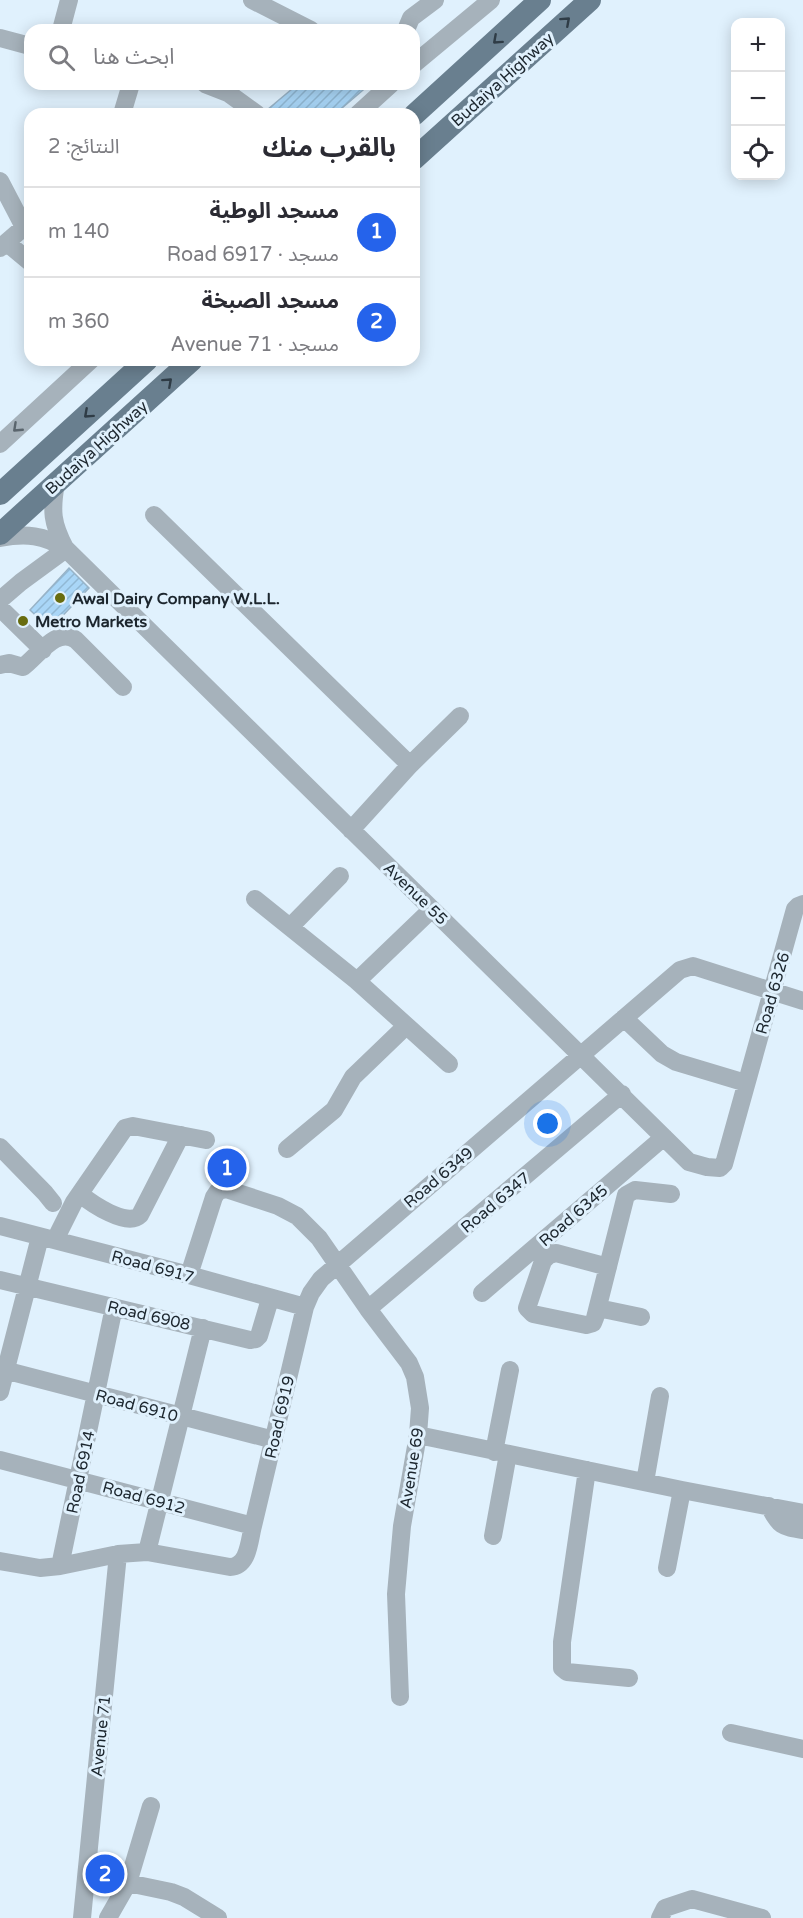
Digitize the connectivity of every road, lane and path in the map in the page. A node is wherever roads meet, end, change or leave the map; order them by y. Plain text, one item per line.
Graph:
1 (69, 0) edge
2 (252, 0) edge
3 (435, 0) edge
4 (491, 0) edge
5 (540, 0) edge
6 (590, 0) edge
7 (63, 24) edge
8 (299, 24) edge
9 (408, 24) edge
10 (0, 38) edge
11 (24, 44) edge
12 (420, 55) edge
13 (129, 90) edge
14 (220, 90) edge
15 (384, 90) edge
16 (124, 108) edge
17 (249, 108) edge
18 (365, 108) edge
19 (420, 110) edge
20 (420, 154) edge
21 (0, 181) edge
22 (24, 220) edge
23 (24, 228) edge
24 (3, 245) edge
25 (24, 258) edge
26 (84, 366) edge
27 (140, 366) edge
28 (185, 366) edge
29 (0, 444) edge
30 (56, 483) junction
31 (0, 494) edge
32 (154, 515) dead end
33 (0, 536) edge
34 (66, 549) junction
35 (0, 600) edge
36 (0, 608) edge
37 (43, 650) junction
38 (0, 665) edge
39 (123, 687) dead end
40 (460, 716) dead end
41 (410, 765) junction
42 (351, 830) junction
43 (340, 876) dead end
44 (255, 899) dead end
45 (802, 904) edge
46 (432, 909) junction
47 (290, 927) junction
48 (357, 981) junction
49 (772, 992) junction
50 (803, 1001) edge
51 (624, 1018) junction
52 (406, 1026) junction
53 (582, 1055) junction
54 (449, 1064) dead end
55 (746, 1083) junction
56 (622, 1094) junction
57 (181, 1136) junction
58 (664, 1137) junction
59 (207, 1140) dead end
60 (0, 1147) edge
61 (287, 1149) dead end
62 (80, 1194) junction
63 (671, 1194) dead end
64 (53, 1203) dead end
65 (0, 1226) edge
66 (48, 1238) junction
67 (337, 1264) junction
68 (512, 1267) junction
69 (608, 1267) junction
70 (189, 1275) junction
71 (0, 1280) edge
72 (534, 1285) junction
73 (27, 1286) junction
74 (482, 1293) dead end
75 (270, 1299) junction
76 (114, 1307) junction
77 (305, 1307) junction
78 (598, 1308) junction
79 (368, 1309) junction
80 (641, 1317) dead end
81 (203, 1328) junction
82 (3, 1370) edge
83 (510, 1370) dead end
84 (0, 1392) edge
85 (96, 1395) junction
86 (660, 1396) dead end
87 (182, 1417) junction
88 (418, 1435) junction
89 (274, 1440) junction
90 (501, 1453) junction
91 (0, 1460) edge
92 (587, 1470) junction
93 (78, 1480) junction
94 (645, 1482) junction
95 (682, 1490) junction
96 (160, 1501) junction
97 (803, 1516) edge
98 (254, 1526) junction
99 (493, 1536) dead end
100 (147, 1552) junction
101 (118, 1554) junction
102 (0, 1561) edge
103 (60, 1566) junction
104 (667, 1568) dead end
105 (629, 1678) dead end
106 (400, 1697) dead end
107 (731, 1733) dead end
108 (803, 1749) edge
109 (151, 1806) dead end
110 (128, 1883) junction
111 (82, 1918) edge
112 (108, 1918) edge
113 (218, 1918) edge
114 (660, 1918) edge
115 (762, 1918) edge

1 - 7 street
2 - 8 street
3 - 9 street
4 - 12 street
5 -> 19 main road, Budaiya Highway
20 -> 6 main road, Budaiya Highway
10 - 11 street
13 - 16 street
14 - 17 street
15 - 18 street
21 - 22 street
23 - 24 street
24 - 25 street
26 -> 29 street
27 -> 31 main road, Budaiya Highway
30 -> 28 main road, Budaiya Highway
30 - 33 main road, Budaiya Highway
30 - 34 street, Avenue 55
32 - 41 street
33 - 34 street, Avenue 55
34 - 35 street
34 - 42 street, Avenue 55
36 - 37 street
37 - 38 street
37 - 39 street
40 - 41 street
41 - 42 street
42 - 46 street, Avenue 55
43 - 47 street
44 - 47 street
45 - 49 street, Road 6326
46 - 48 street
46 - 53 street, Avenue 55
47 - 48 street
48 - 52 street
49 - 50 street
49 - 51 street
49 - 55 street, Road 6326
51 - 53 street
51 - 55 street
52 - 54 street
52 - 61 street
53 - 56 street, Avenue 55
53 - 67 street, Road 6349
55 - 58 street, Road 6326
56 - 58 street, Avenue 55
56 - 79 street, Road 6347
57 - 59 street
57 - 62 street
57 - 62 street
58 - 68 street, Road 6345
60 - 64 street
62 - 66 street
63 - 69 street
65 - 66 street, Road 6917
66 - 70 street, Road 6917
66 - 73 street
67 - 70 street, Avenue 69
67 - 77 street, Road 6349
67 - 79 street, Avenue 69
68 - 72 street
68 - 74 street, Road 6345
69 - 72 street
69 - 78 street
70 - 75 street, Road 6917
71 - 73 street, Road 6908
72 - 78 street
73 - 76 street, Road 6908
73 - 82 street
75 - 77 street, Road 6917
75 - 81 street, Road 6908
76 - 81 street, Road 6908
76 - 85 street, Road 6914
77 - 89 street, Road 6919
78 - 80 street
79 - 88 street, Avenue 69
81 - 87 street
82 - 84 street
82 - 85 street, Road 6910
83 - 90 street
85 - 87 street, Road 6910
85 - 93 street, Road 6914
86 - 94 street
87 - 89 street, Road 6910
87 - 96 street
88 - 90 street
88 - 106 street, Avenue 69
89 - 98 street, Road 6919
90 - 92 street
90 - 99 street
91 - 93 street, Road 6912
92 - 94 street
92 - 105 street
93 - 96 street, Road 6912
93 - 103 street, Road 6914
94 - 95 street
95 - 97 street
95 - 104 street
96 - 98 street, Road 6912
96 - 100 street
98 - 100 street
100 - 101 street
101 - 103 street
101 - 111 street, Avenue 71
102 - 103 street
107 - 108 street
109 - 110 street
110 - 112 street
110 - 113 street
114 - 115 street

